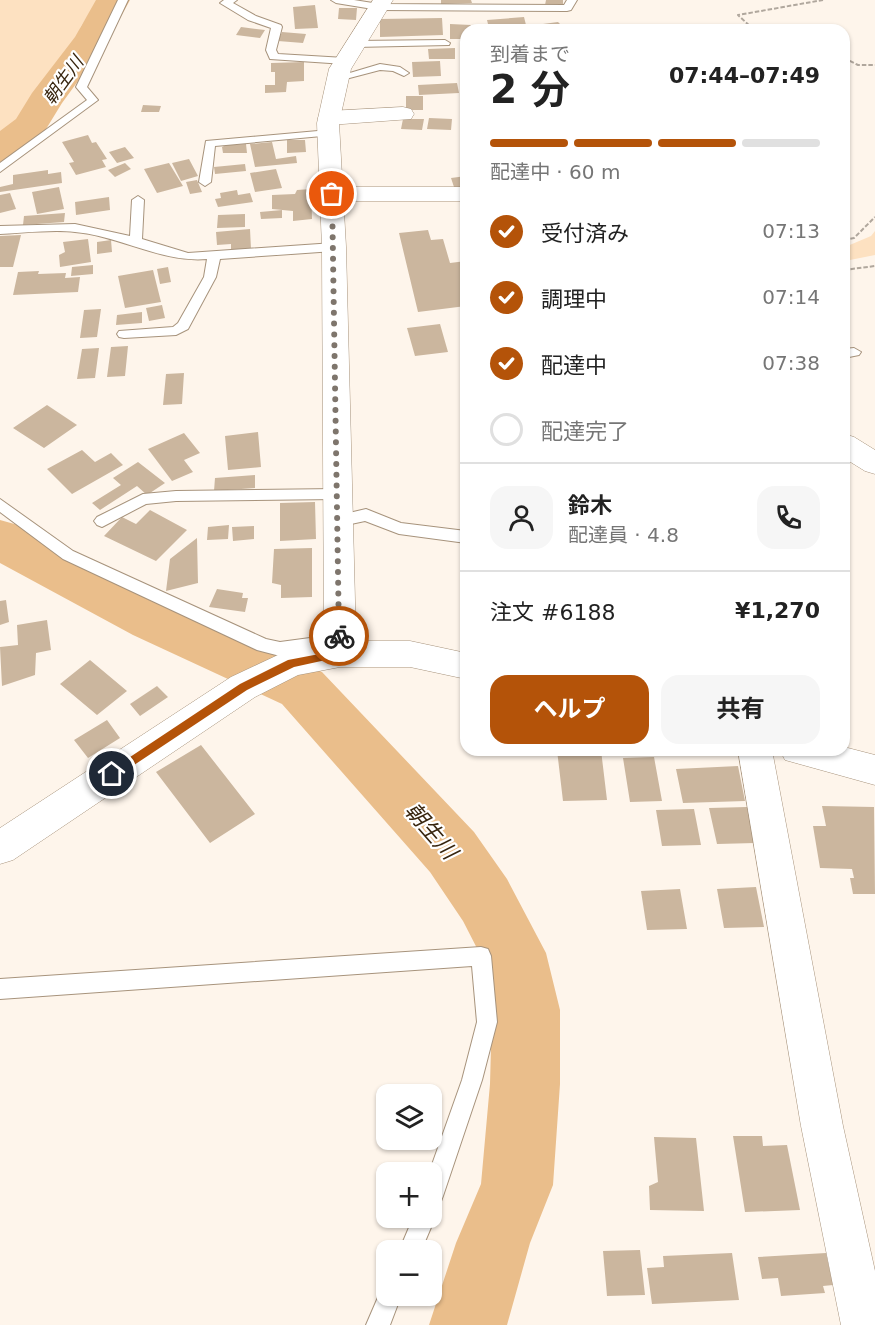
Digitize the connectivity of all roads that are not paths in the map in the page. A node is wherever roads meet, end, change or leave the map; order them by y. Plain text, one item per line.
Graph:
1 (123, 0) edge
2 (232, 0) edge
3 (336, 0) edge
4 (572, 0) edge
5 (381, 3) edge
6 (445, 43) dead end
7 (346, 61) junction
8 (404, 73) dead end
9 (403, 114) dead end
10 (329, 126) junction
11 (0, 169) edge
12 (205, 182) dead end
13 (332, 194) junction
14 (460, 195) edge
15 (138, 200) dead end
16 (0, 230) edge
17 (135, 241) junction
18 (334, 247) junction
19 (214, 255) junction
20 (124, 334) dead end
21 (850, 448) edge
22 (875, 464) edge
23 (337, 494) junction
24 (0, 504) edge
25 (102, 521) dead end
26 (337, 521) junction
27 (460, 536) edge
28 (340, 647) junction
29 (460, 665) edge
30 (756, 756) edge
31 (826, 756) edge
32 (875, 771) edge
33 (0, 848) edge
34 (0, 990) edge
35 (442, 1167) edge
36 (386, 1306) edge
37 (378, 1325) edge
38 (864, 1325) edge

1 - 11 lane
2 - 7 lane
3 - 5 lane
4 - 5 lane
5 - 7 street
6 - 7 lane
7 - 8 lane
7 - 10 street
9 - 10 street
10 - 12 lane
10 - 13 street
13 - 14 street
13 - 18 street
15 - 17 lane
16 - 17 lane
17 - 19 lane
18 - 19 lane
18 - 23 street
19 - 20 lane
21 - 22 street
23 - 25 lane
23 - 26 street
24 - 28 lane
26 - 27 lane
26 - 28 street
28 - 29 street
28 - 33 street
30 - 38 street
31 - 32 street
34 - 35 lane
36 - 37 lane

